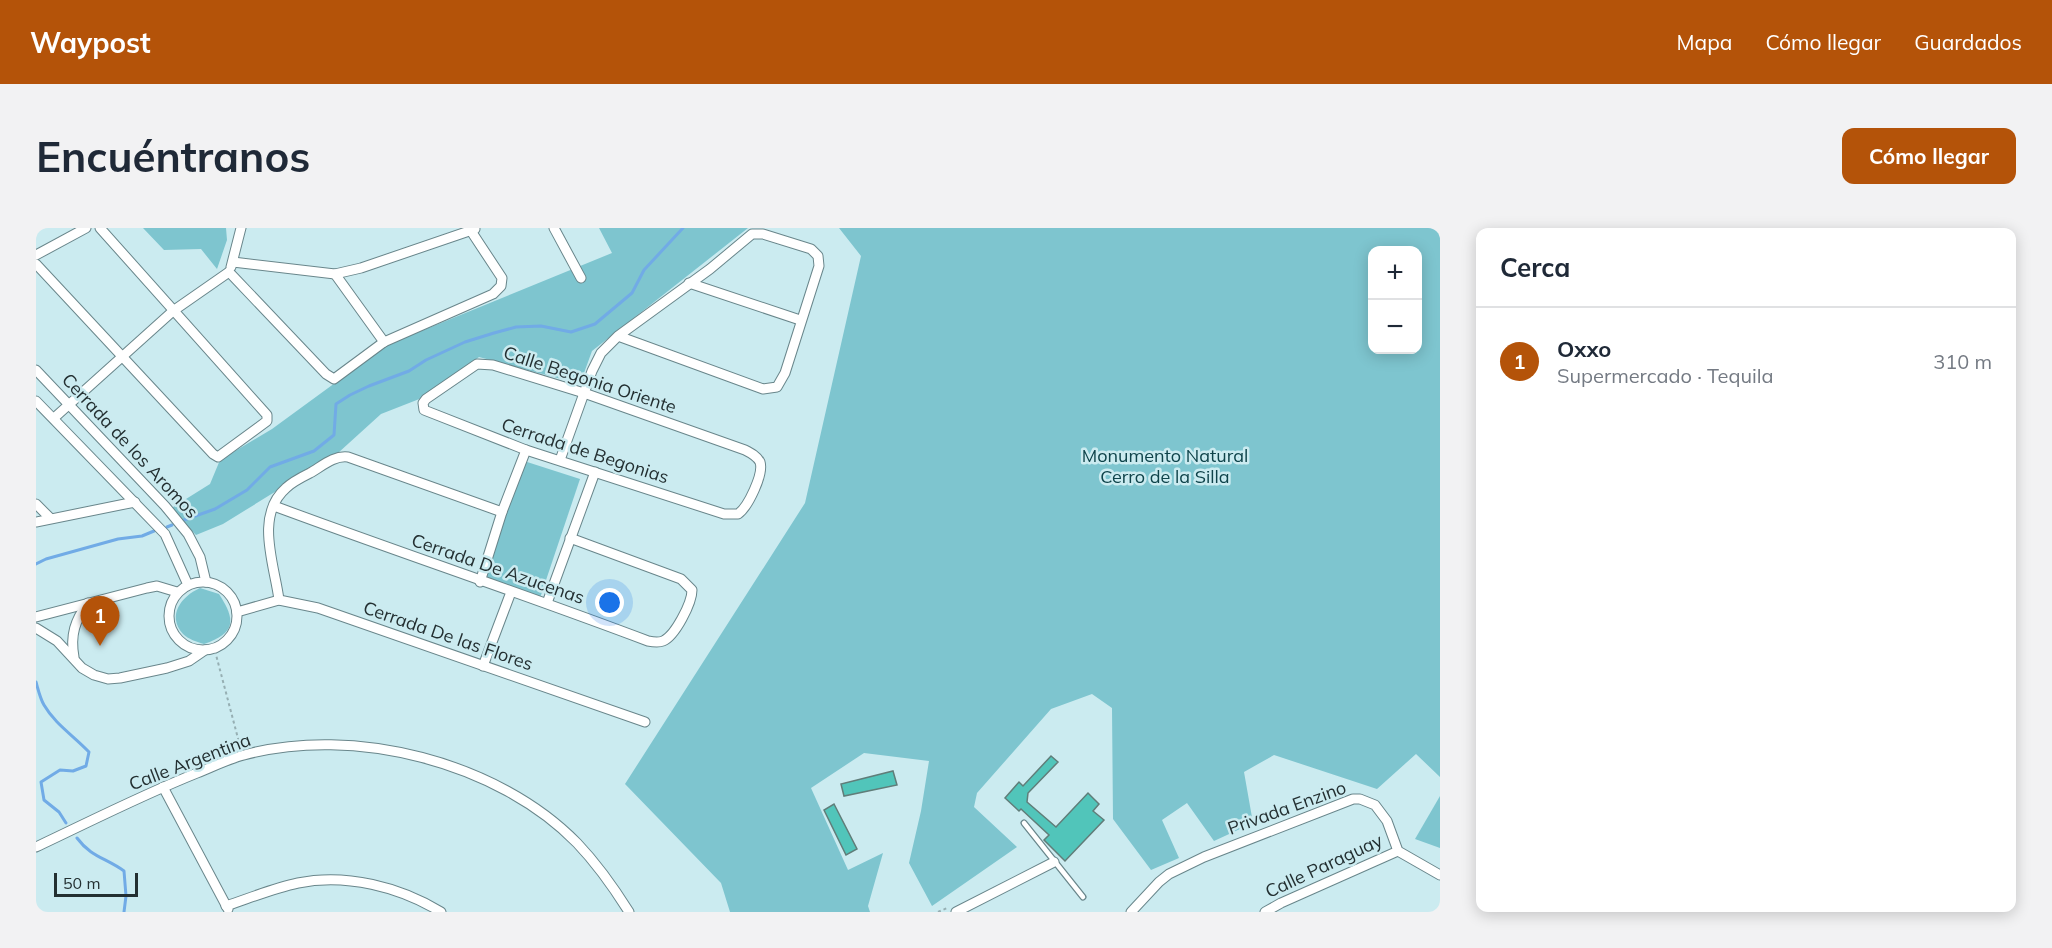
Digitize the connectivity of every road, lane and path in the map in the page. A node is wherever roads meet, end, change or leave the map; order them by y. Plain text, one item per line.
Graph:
1 (86, 228) edge
2 (100, 228) edge
3 (241, 228) edge
4 (554, 228) edge
5 (474, 229) edge
6 (36, 255) edge
7 (233, 262) junction
8 (36, 264) edge
9 (229, 272) junction
10 (335, 274) junction
11 (581, 278) dead end
12 (689, 283) junction
13 (173, 311) junction
14 (800, 320) junction
15 (618, 336) junction
16 (384, 342) junction
17 (121, 357) junction
18 (36, 370) edge
19 (584, 393) junction
20 (36, 401) edge
21 (70, 404) junction
22 (424, 410) joint
23 (54, 418) junction
24 (526, 450) junction
25 (561, 460) junction
26 (595, 472) junction
27 (135, 502) junction
28 (36, 504) edge
29 (274, 506) junction
30 (502, 512) junction
31 (738, 514) joint
32 (50, 518) junction
33 (36, 522) edge
34 (570, 538) junction
35 (206, 582) junction
36 (480, 582) junction
37 (188, 585) junction
38 (177, 592) junction
39 (511, 592) junction
40 (279, 600) junction
41 (88, 603) junction
42 (547, 603) junction
43 (237, 612) junction
44 (36, 617) edge
45 (36, 628) edge
46 (210, 649) junction
47 (74, 659) junction
48 (483, 666) junction
49 (645, 722) dead end
50 (243, 755) junction
51 (163, 787) junction
52 (1024, 824) dead end
53 (36, 847) edge
54 (1398, 851) junction
55 (1054, 862) junction
56 (1440, 875) edge
57 (1083, 897) dead end
58 (227, 909) edge
59 (441, 912) edge
60 (629, 912) edge
61 (956, 912) edge
62 (1131, 912) edge
63 (1265, 912) edge

1 - 6 street
2 - 13 street
3 - 7 street
4 - 11 street
5 - 10 street
5 - 16 street
7 - 9 street
7 - 10 street
8 - 17 street
9 - 13 street
9 - 16 street
10 - 16 street
12 - 14 street
12 - 14 street
12 - 15 street
13 - 17 street
13 - 17 street
14 - 15 street
15 - 19 street
17 - 21 street
18 - 21 street, Cerrada de los Aromos
19 - 22 street, Calle Begonia Oriente
19 - 25 street
19 - 31 street, Calle Begonia Oriente
20 - 23 street, Cerrada de los Aromos
21 - 23 street
21 - 35 street, Cerrada de los Aromos
22 - 24 street, Cerrada de Begonias
23 - 27 street, Cerrada de los Aromos
24 - 25 street, Cerrada de Begonias
24 - 30 street
25 - 26 street, Cerrada de Begonias
26 - 31 street, Cerrada de Begonias
26 - 34 street
27 - 32 street
27 - 37 street, Cerrada de los Aromos
28 - 32 street
29 - 30 street
29 - 36 street, Cerrada De Azucenas
29 - 40 street
30 - 36 street
32 - 33 street
34 - 42 street
34 - 42 street, Cerrada De Azucenas
35 - 37 street
35 - 43 street
36 - 39 street, Cerrada De Azucenas
37 - 38 street
38 - 41 street
38 - 46 street
39 - 42 street, Cerrada De Azucenas
39 - 48 street
40 - 43 street, Cerrada De las Flores
40 - 48 street, Cerrada De las Flores
41 - 44 street
41 - 47 street
43 - 46 street
45 - 47 street
46 - 47 street
46 - 50 path
48 - 49 street, Cerrada De las Flores
50 - 51 street, Calle Argentina
50 - 60 street, Calle Argentina
51 - 53 street, Calle Argentina
51 - 58 street
52 - 55 lane
54 - 56 street
54 - 62 street, Privada Enzino
54 - 63 street, Calle Paraguay
55 - 57 lane
55 - 61 street
58 - 59 street

